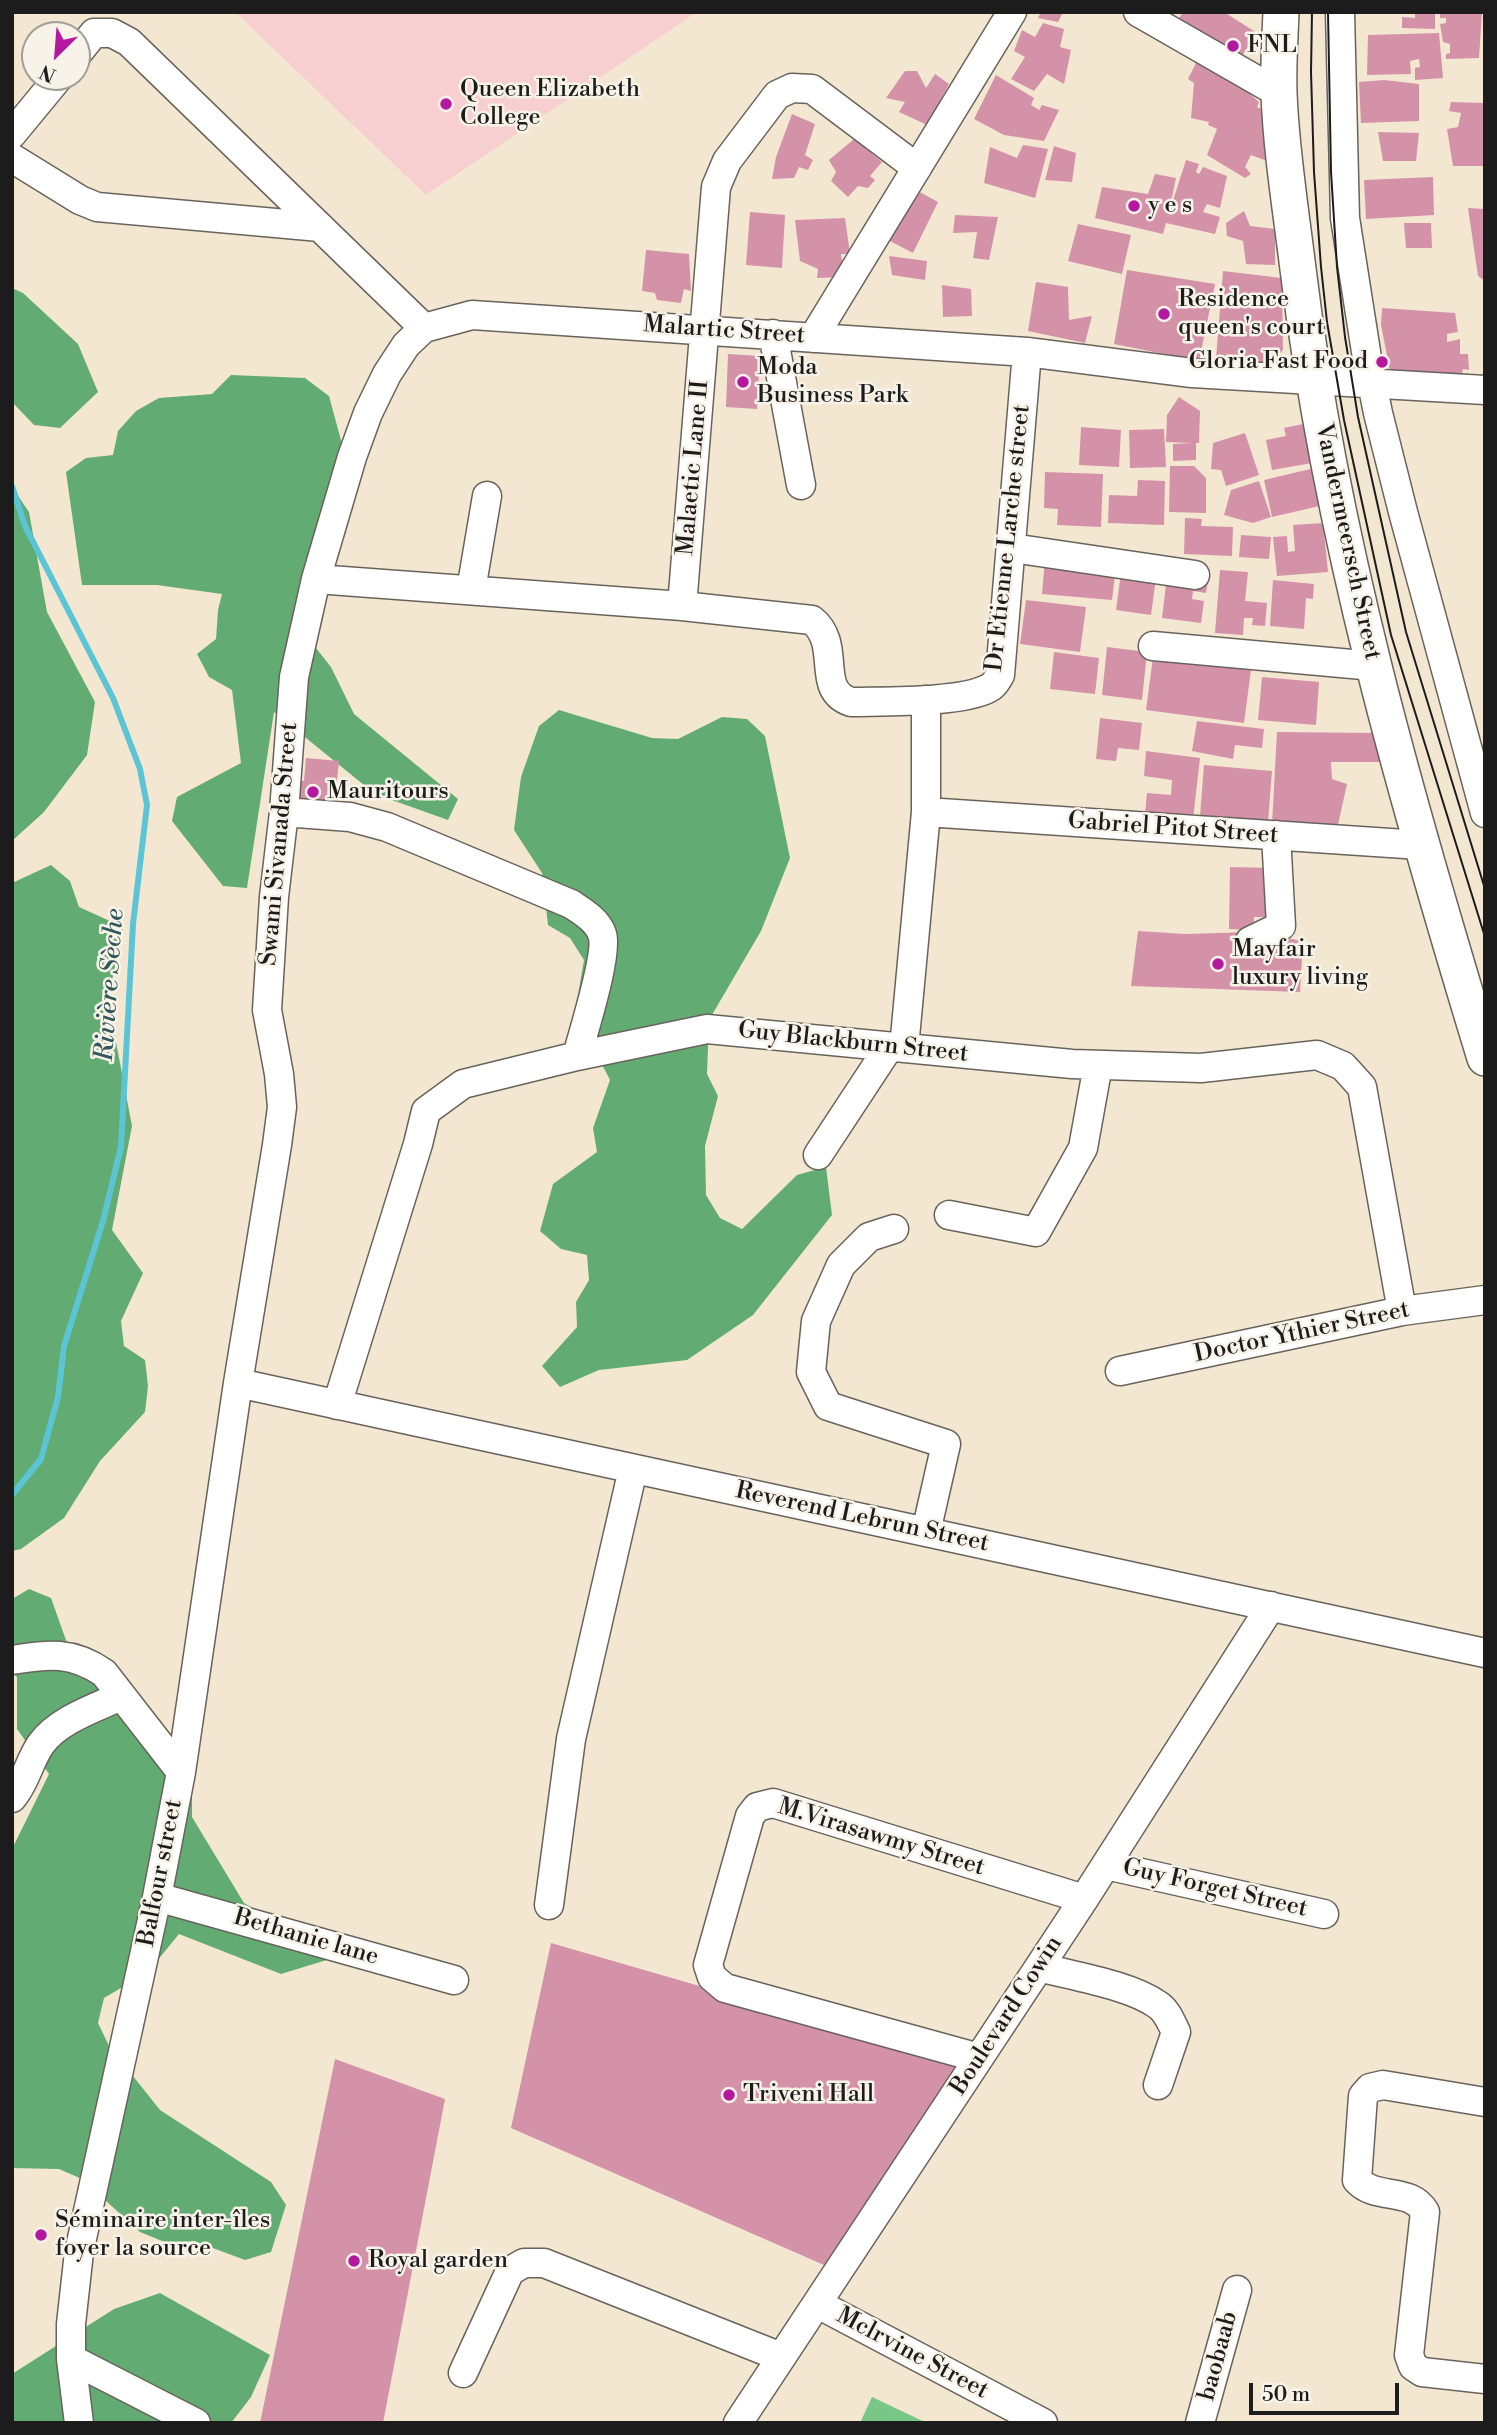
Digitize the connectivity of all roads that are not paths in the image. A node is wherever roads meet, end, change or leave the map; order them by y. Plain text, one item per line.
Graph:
1 (1012, 12) edge
2 (1138, 12) edge
3 (1281, 12) edge
4 (1340, 12) edge
5 (91, 37) edge
6 (47, 91) edge
7 (1279, 93) junction
8 (12, 134) edge
9 (12, 158) edge
10 (917, 168) junction
11 (320, 227) junction
12 (424, 328) junction
13 (706, 329) junction
14 (773, 334) junction
15 (813, 338) junction
16 (1027, 352) junction
17 (1313, 380) junction
18 (1372, 384) junction
19 (1485, 390) edge
20 (801, 485) dead end
21 (487, 496) dead end
22 (1012, 548) junction
23 (1195, 575) dead end
24 (316, 579) junction
25 (471, 590) junction
26 (682, 606) junction
27 (1153, 646) dead end
28 (1374, 666) junction
29 (926, 700) junction
30 (284, 812) junction
31 (926, 812) junction
32 (1485, 813) edge
33 (1276, 835) junction
34 (1420, 845) junction
35 (1250, 941) dead end
36 (896, 1048) junction
37 (577, 1056) junction
38 (1485, 1058) edge
39 (1098, 1065) junction
40 (818, 1155) dead end
41 (949, 1215) dead end
42 (894, 1229) dead end
43 (1485, 1300) edge
44 (1402, 1311) junction
45 (1120, 1371) dead end
46 (238, 1383) junction
47 (337, 1405) junction
48 (633, 1469) junction
49 (926, 1532) junction
50 (1271, 1606) junction
51 (1485, 1653) edge
52 (12, 1660) edge
53 (121, 1696) junction
54 (181, 1772) junction
55 (12, 1798) edge
56 (1106, 1865) junction
57 (157, 1897) junction
58 (1084, 1899) junction
59 (549, 1905) dead end
60 (1325, 1914) dead end
61 (1039, 1967) junction
62 (454, 1980) dead end
63 (979, 2057) junction
64 (1158, 2085) dead end
65 (1485, 2102) edge
66 (1237, 2290) dead end
67 (818, 2304) junction
68 (781, 2357) junction
69 (71, 2359) junction
70 (463, 2373) dead end
71 (1485, 2379) edge
72 (79, 2423) edge
73 (196, 2423) edge
74 (738, 2423) edge
75 (1043, 2423) edge
76 (1200, 2423) edge

1 - 10 street
2 - 7 street
3 - 7 main road, Vandermeersch Street
4 - 18 street
5 - 11 street
6 - 8 street
7 - 17 main road, Vandermeersch Street
9 - 11 street
10 - 13 street, Malaetic Lane II
10 - 15 street
11 - 12 street
12 - 13 street, Malartic Street
12 - 24 street, Swami Sivanada Street
13 - 14 street, Malartic Street
13 - 26 street, Malaetic Lane II
14 - 15 street, Malartic Street
14 - 20 street
15 - 16 street, Malartic Street
16 - 17 street, Malartic Street
16 - 22 street, Dr Etienne Larche street
17 - 18 street, Malartic Street
17 - 28 main road, Vandermeersch Street
18 - 19 street
18 - 32 street
21 - 25 street
22 - 23 street
22 - 29 street, Dr Etienne Larche street
24 - 25 street, Dr Etienne Larche street
24 - 30 street, Swami Sivanada Street
25 - 26 street, Dr Etienne Larche street
26 - 29 street, Dr Etienne Larche street
27 - 28 street
28 - 34 main road, Vandermeersch Street
29 - 31 street
30 - 37 street
30 - 46 street, Swami Sivanada Street
31 - 33 street, Gabriel Pitot Street
31 - 36 street
33 - 34 street, Gabriel Pitot Street
33 - 35 street
34 - 38 main road, Vandermeersch Street
36 - 37 street, Guy Blackburn Street
36 - 39 street, Guy Blackburn Street
36 - 40 street
37 - 47 street, Guy Blackburn Street
39 - 41 street
39 - 44 street, Guy Blackburn Street
42 - 49 street
43 - 44 street, Doctor Ythier Street
44 - 45 street, Doctor Ythier Street
46 - 47 street, Reverend Lebrun Street
46 - 54 street, Balfour street
47 - 48 street, Reverend Lebrun Street
48 - 49 street, Reverend Lebrun Street
48 - 59 street
49 - 50 street, Reverend Lebrun Street
50 - 51 street, Reverend Lebrun Street
50 - 56 street, Boulevard Cowin
52 - 53 street
53 - 54 street
53 - 55 street
54 - 57 street, Balfour street
56 - 58 street, Boulevard Cowin
56 - 60 street, Guy Forget Street
57 - 62 street, Bethanie lane
57 - 69 street, Balfour street
58 - 61 street, Boulevard Cowin
58 - 63 street, M.Virasawmy Street
61 - 63 street, Boulevard Cowin
61 - 64 street
63 - 67 street, Boulevard Cowin
65 - 71 street
66 - 76 street, baobaab
67 - 68 street, Boulevard Cowin
67 - 75 street, Mclrvine Street
68 - 70 street
68 - 74 street, Boulevard Cowin
69 - 72 street
69 - 73 street

